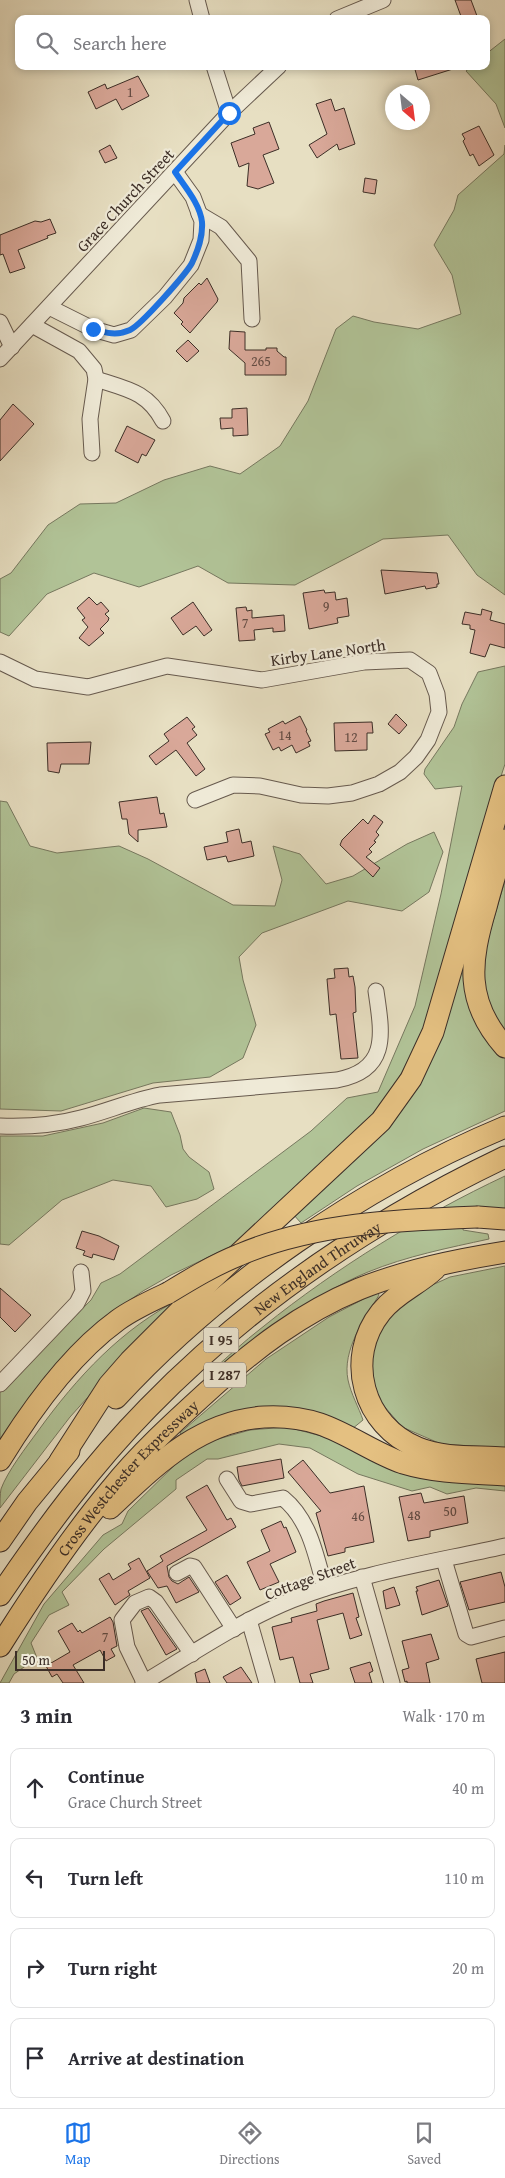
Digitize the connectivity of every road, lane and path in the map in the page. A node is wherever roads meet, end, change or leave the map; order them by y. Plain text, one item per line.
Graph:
1 (197, 0) edge
2 (383, 0) edge
3 (201, 15) edge
4 (347, 15) edge
5 (215, 70) edge
6 (275, 70) edge
7 (229, 113) junction
8 (175, 172) junction
9 (199, 214) junction
10 (49, 307) junction
11 (252, 319) dead end
12 (0, 322) edge
13 (32, 325) junction
14 (12, 347) junction
15 (0, 359) edge
16 (96, 379) junction
17 (163, 421) dead end
18 (92, 453) dead end
19 (0, 662) edge
20 (505, 786) edge
21 (194, 800) dead end
22 (505, 840) edge
23 (376, 991) dead end
24 (505, 1047) edge
25 (0, 1126) edge
26 (505, 1128) edge
27 (505, 1157) edge
28 (505, 1219) edge
29 (505, 1252) edge
30 (441, 1263) junction
31 (81, 1272) dead end
32 (0, 1384) edge
33 (505, 1458) edge
34 (0, 1460) edge
35 (60, 1461) junction
36 (505, 1475) edge
37 (227, 1479) dead end
38 (0, 1541) edge
39 (505, 1546) edge
40 (58, 1555) junction
41 (444, 1560) junction
42 (177, 1573) dead end
43 (362, 1577) junction
44 (325, 1588) junction
45 (0, 1595) edge
46 (249, 1620) junction
47 (505, 1628) edge
48 (234, 1629) junction
49 (0, 1646) edge
50 (192, 1654) junction
51 (144, 1683) edge
52 (267, 1683) edge
53 (392, 1683) edge

1 - 3 street
2 - 4 street
5 - 7 street
6 - 7 street, Grace Church Street
7 - 8 street, Grace Church Street
8 - 9 street
8 - 10 street, Grace Church Street
9 - 10 street
9 - 11 street
10 - 13 street, Grace Church Street
12 - 14 street
13 - 14 street, Grace Church Street
13 - 16 street
14 - 15 street, Grace Church Street
16 - 17 street
16 - 18 street
19 - 21 street, Kirby Lane North
20 - 35 highway
22 - 24 highway
23 - 25 street
26 - 35 highway, New England Thruway / I 95
27 - 45 highway, New England Thruway / I 95
28 - 34 highway, bridge
29 - 30 highway, Cross Westchester Expressway / I 287
30 - 33 highway
30 - 40 highway, Cross Westchester Expressway / I 287
31 - 32 street
35 - 38 highway, New England Thruway / I 95
36 - 40 highway
37 - 44 street
39 - 41 street, Cottage Street
40 - 49 highway, Cross Westchester Expressway / I 287
41 - 43 street, Cottage Street
41 - 47 street
42 - 48 street
43 - 44 street, Cottage Street
43 - 53 street
44 - 46 street, Cottage Street
46 - 48 street, Cottage Street
46 - 52 street
48 - 50 street, Cottage Street
50 - 51 street, Cottage Street
50 - 51 street

